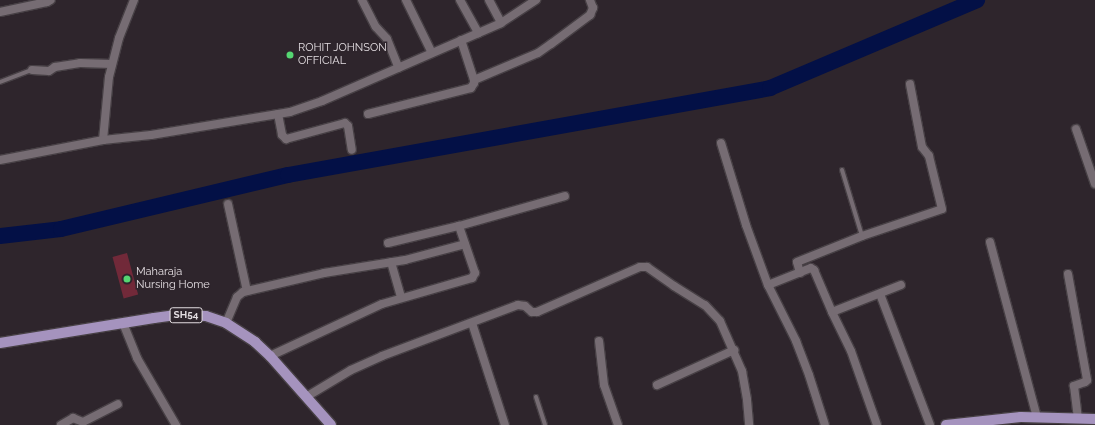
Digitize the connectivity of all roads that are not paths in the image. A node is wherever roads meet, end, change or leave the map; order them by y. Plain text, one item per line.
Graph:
1 (51, 0) edge
2 (134, 0) edge
3 (362, 0) edge
4 (406, 0) edge
5 (460, 0) edge
6 (489, 0) edge
7 (536, 0) edge
8 (590, 0) edge
9 (524, 4) edge
10 (1, 11) edge
11 (501, 23) junction
12 (478, 33) junction
13 (461, 40) junction
14 (432, 53) junction
15 (112, 64) junction
16 (399, 68) junction
17 (32, 70) joint
18 (474, 80) junction
19 (0, 82) edge
20 (910, 84) dead end
21 (278, 114) junction
22 (368, 114) dead end
23 (1076, 129) dead end
24 (103, 140) junction
25 (721, 143) dead end
26 (352, 150) dead end
27 (0, 160) edge
28 (842, 170) dead end
29 (1095, 184) edge
30 (565, 196) dead end
31 (228, 204) dead end
32 (459, 226) junction
33 (862, 236) junction
34 (990, 242) dead end
35 (388, 243) dead end
36 (465, 244) junction
37 (391, 262) junction
38 (800, 273) junction
39 (1068, 274) dead end
40 (768, 285) junction
41 (902, 285) dead end
42 (247, 291) junction
43 (880, 294) junction
44 (401, 298) junction
45 (832, 312) junction
46 (123, 323) junction
47 (226, 323) junction
48 (472, 323) junction
49 (599, 341) dead end
50 (0, 343) edge
51 (734, 350) junction
52 (270, 356) junction
53 (657, 385) dead end
54 (306, 397) junction
55 (536, 397) dead end
56 (118, 404) dead end
57 (1037, 417) junction
58 (1078, 418) junction
59 (1095, 419) edge
60 (1005, 421) edge
61 (61, 425) edge
62 (176, 425) edge
63 (331, 425) edge
64 (505, 425) edge
65 (546, 425) edge
66 (618, 425) edge
67 (749, 425) edge
68 (825, 425) edge
69 (877, 425) edge
70 (930, 425) edge
71 (946, 425) edge

1 - 10 street
2 - 15 street
3 - 16 street
4 - 14 street
5 - 12 street
6 - 11 street
7 - 9 street
8 - 18 street
9 - 11 street
11 - 12 street
12 - 13 street
13 - 14 street
13 - 18 street
14 - 16 street
15 - 17 street
15 - 24 street
16 - 21 street
17 - 19 lane
18 - 22 street
20 - 33 street
21 - 24 street
21 - 26 street
23 - 29 street
24 - 27 street
25 - 40 street
28 - 33 lane
30 - 32 street
31 - 42 street
32 - 35 street
32 - 36 street
33 - 38 street
34 - 57 street
36 - 37 street
36 - 44 street
37 - 42 street
37 - 44 street
38 - 40 street
38 - 45 street
39 - 58 street
40 - 68 street
41 - 43 street
42 - 47 street
43 - 45 street
43 - 70 street
44 - 52 street
45 - 69 street
46 - 47 main road, SH54
46 - 50 main road, SH54
46 - 62 street
47 - 52 main road, SH54
48 - 51 street
48 - 54 street
48 - 64 street
49 - 66 street
51 - 53 street
51 - 67 street
52 - 54 main road, SH54
54 - 63 main road, SH54
55 - 65 lane
56 - 61 street
57 - 58 main road
57 - 60 main road
58 - 59 main road
60 - 71 main road

